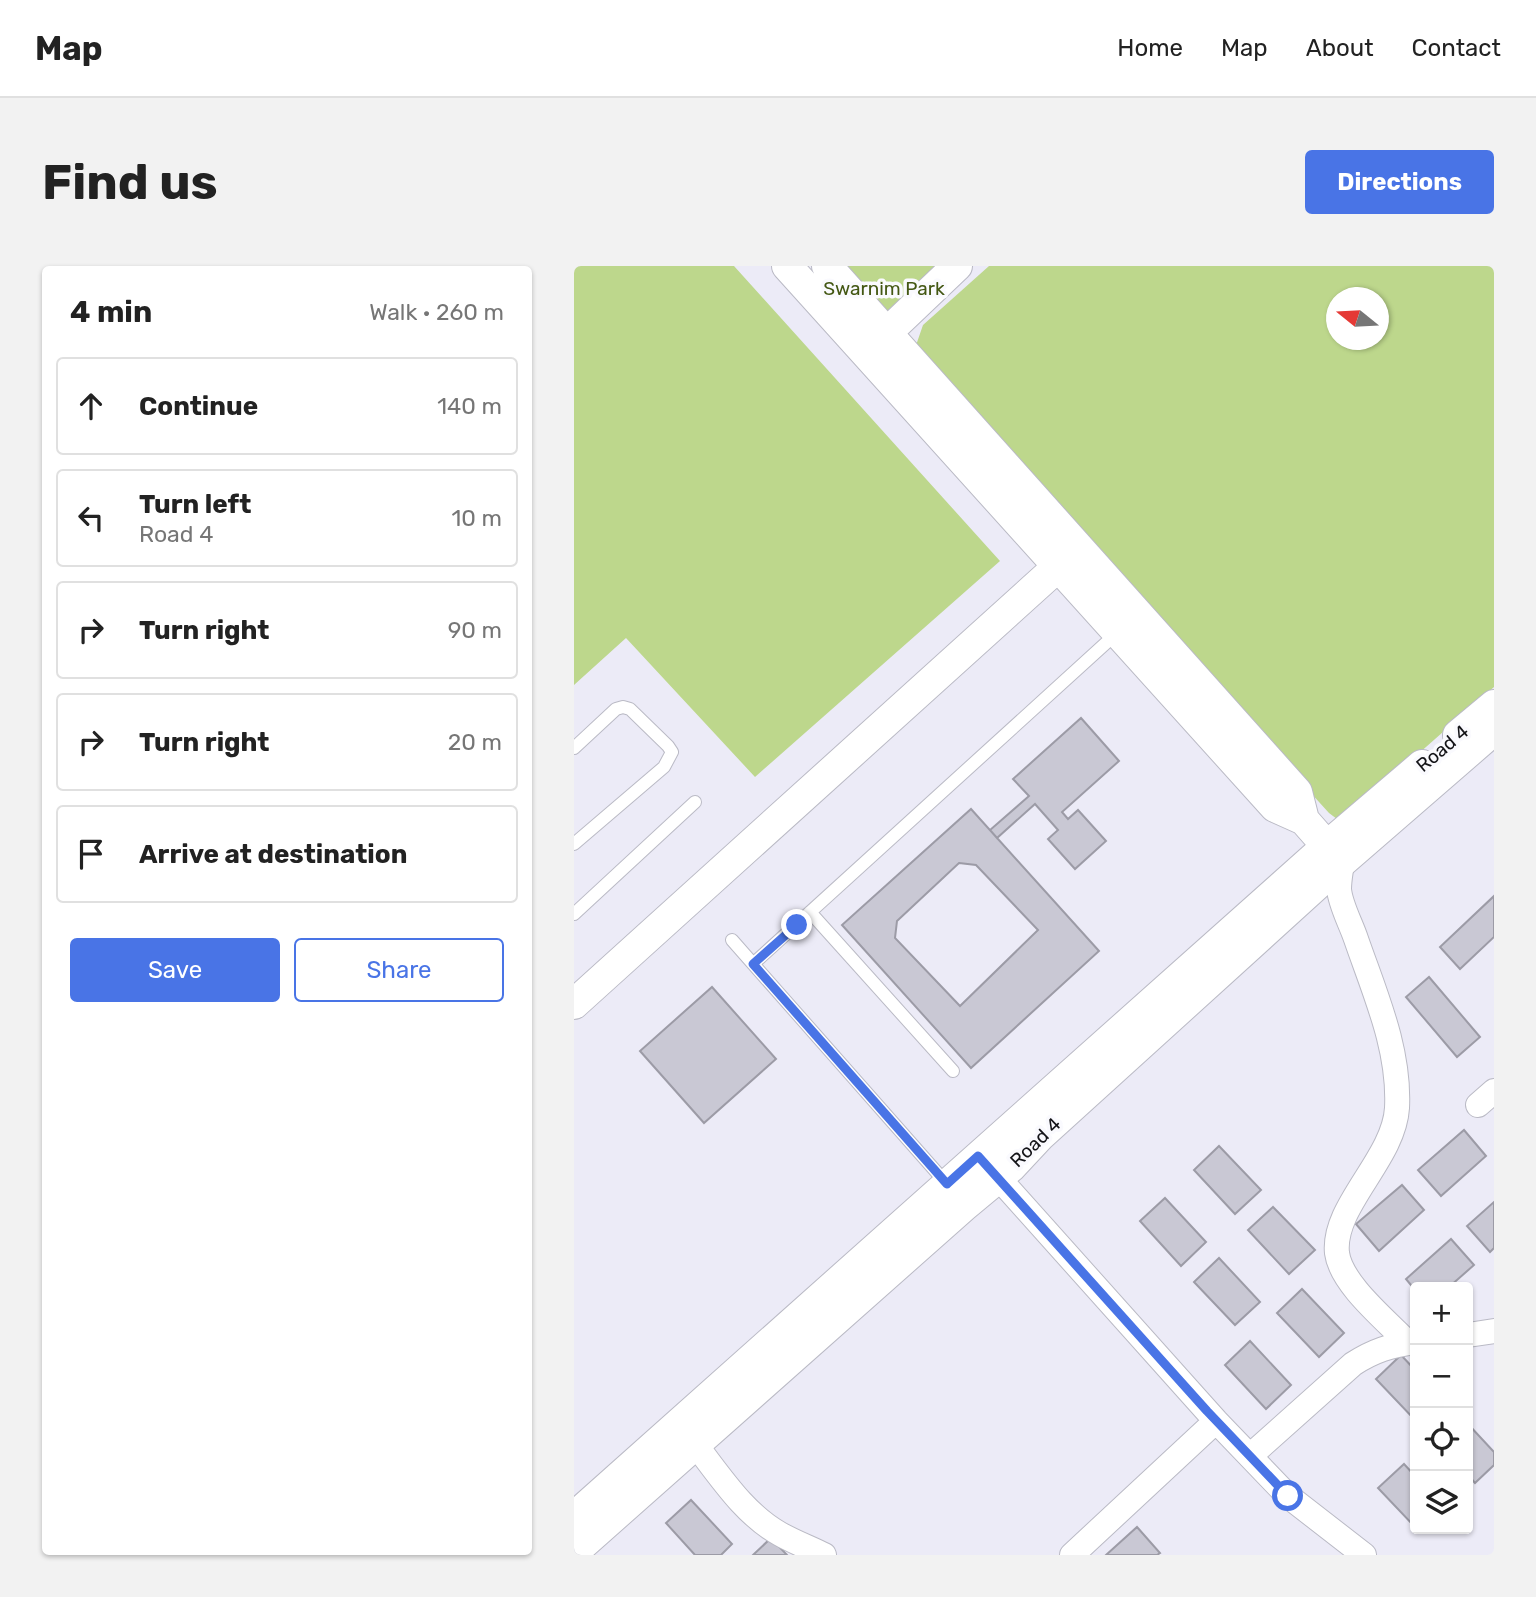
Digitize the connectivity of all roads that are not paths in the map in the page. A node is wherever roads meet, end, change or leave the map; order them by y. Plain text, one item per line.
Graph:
1 (787, 266) edge
2 (827, 266) edge
3 (957, 266) edge
4 (886, 332) junction
5 (866, 354) junction
6 (1068, 557) junction
7 (1117, 633) junction
8 (1494, 705) edge
9 (1494, 730) edge
10 (574, 748) edge
11 (695, 802) dead end
12 (1304, 820) junction
13 (574, 844) edge
14 (1334, 854) junction
15 (810, 912) junction
16 (574, 914) edge
17 (732, 940) dead end
18 (753, 964) junction
19 (574, 1003) edge
20 (953, 1071) dead end
21 (988, 1166) junction
22 (947, 1184) junction
23 (1494, 1331) edge
24 (1473, 1334) edge
25 (1410, 1341) edge
26 (1410, 1343) edge
27 (1216, 1421) junction
28 (695, 1444) junction
29 (1250, 1456) junction
30 (574, 1517) edge
31 (1348, 1551) edge
32 (574, 1552) edge
33 (824, 1555) edge
34 (1072, 1555) edge

1 - 5 street
2 - 4 street
3 - 4 street
4 - 5 street
4 - 6 street
5 - 6 street
6 - 7 street
6 - 12 street
6 - 19 street
7 - 12 street
7 - 15 lane
8 - 14 street, Road 4
9 - 14 street, Road 4
10 - 13 lane
11 - 16 lane
12 - 14 street
14 - 21 street, Road 4
14 - 25 street
15 - 18 lane
15 - 20 lane
17 - 18 lane
18 - 22 lane
21 - 22 street, Road 4
21 - 27 street
21 - 28 street, Road 4
22 - 30 street, Road 4
23 - 24 street
26 - 29 street
27 - 29 street
27 - 34 street
28 - 32 street, Road 4
28 - 33 street
29 - 31 street

